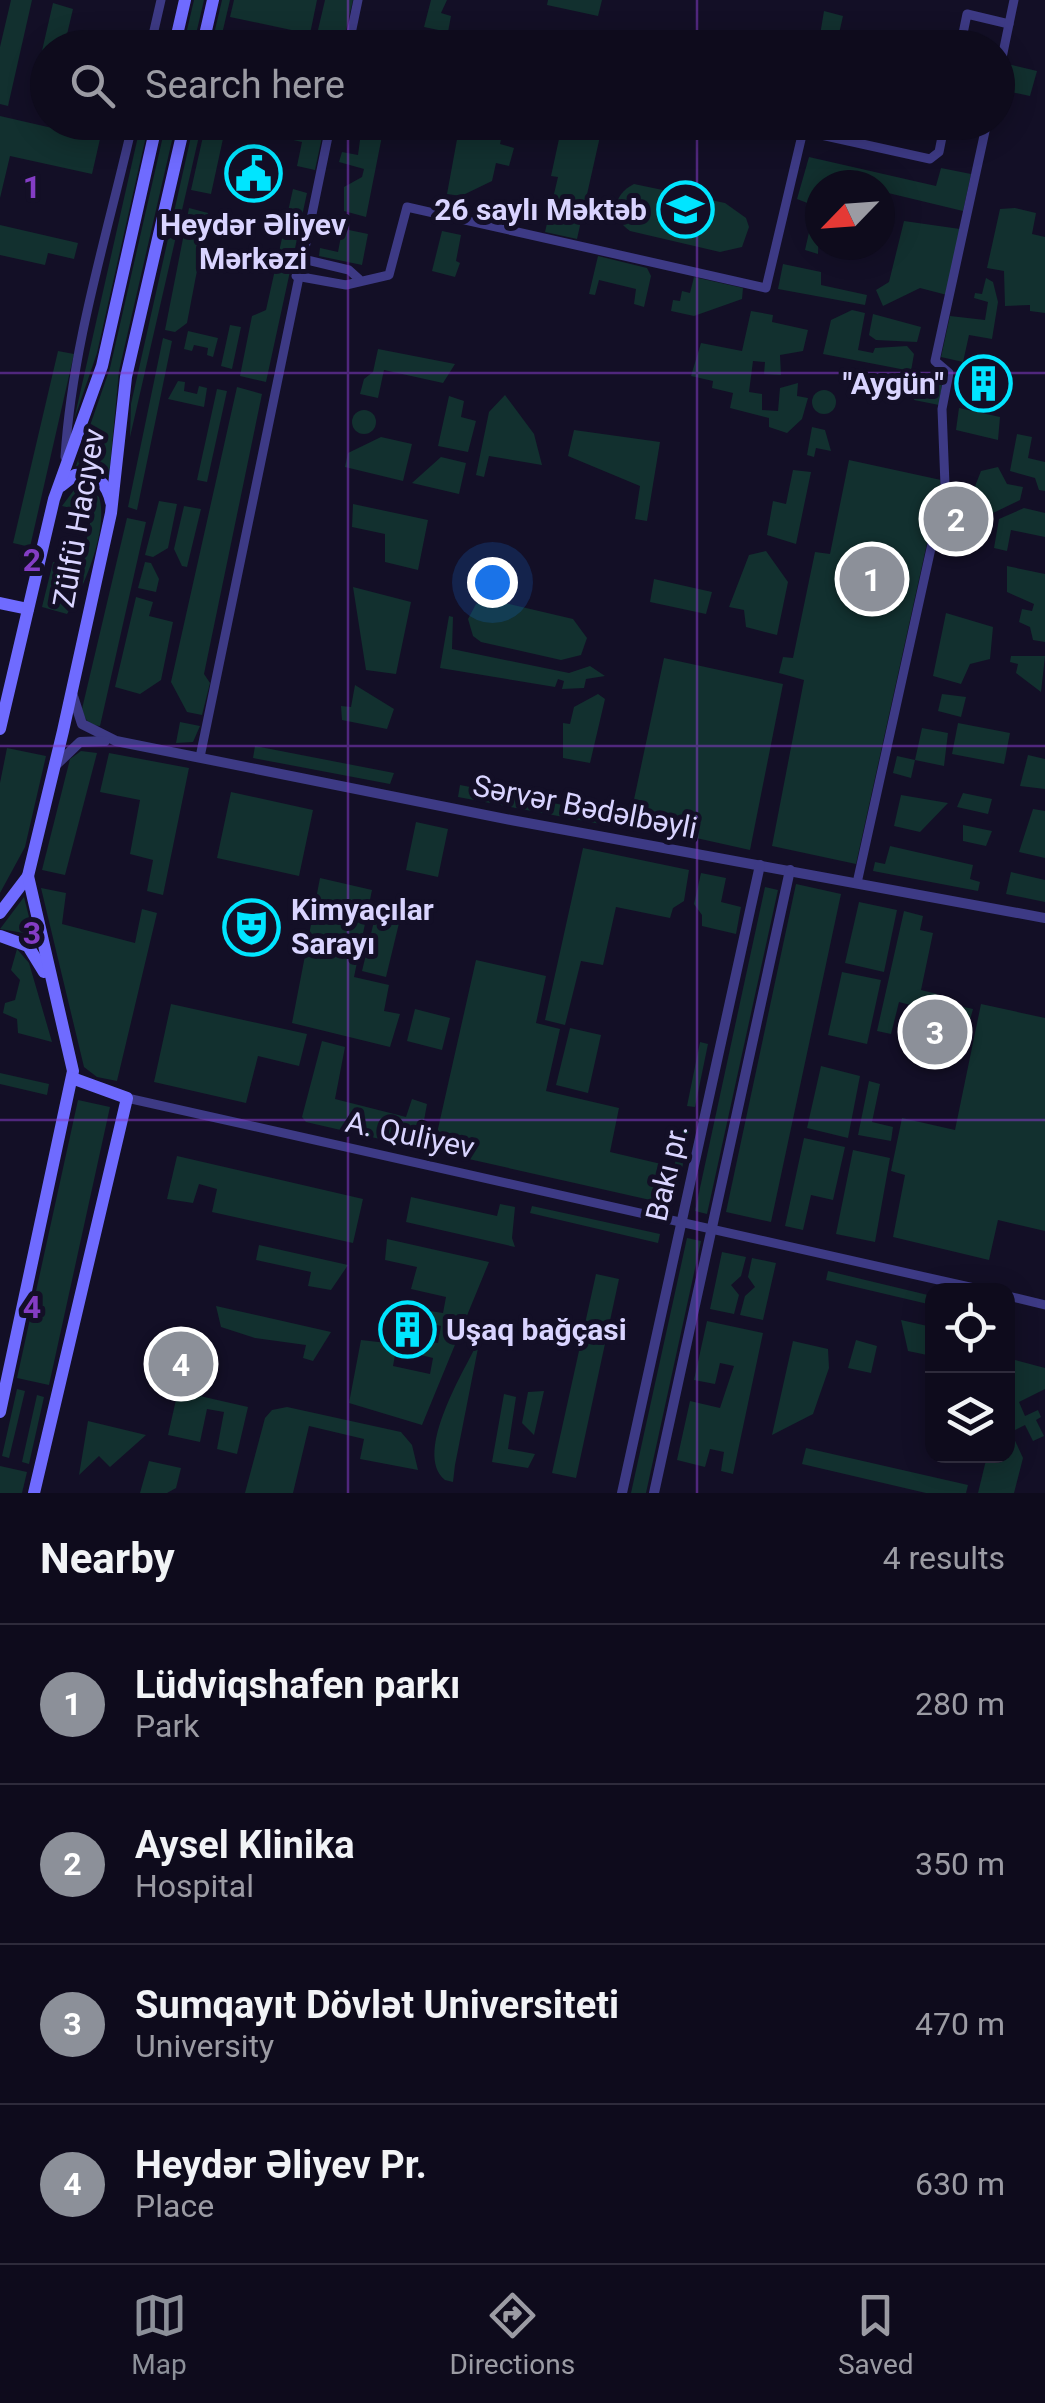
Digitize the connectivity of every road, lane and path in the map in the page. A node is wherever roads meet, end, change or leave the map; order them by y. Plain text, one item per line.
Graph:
1 (161, 0) edge
2 (184, 0) edge
3 (213, 0) edge
4 (358, 0) edge
5 (1014, 0) edge
6 (1009, 24) junction
7 (154, 30) edge
8 (178, 30) edge
9 (206, 30) edge
10 (352, 30) edge
11 (964, 30) edge
12 (1008, 30) edge
13 (129, 140) edge
14 (153, 140) edge
15 (181, 140) edge
16 (326, 140) edge
17 (803, 140) edge
18 (851, 140) edge
19 (942, 140) edge
20 (984, 140) edge
21 (300, 258) junction
22 (296, 276) junction
23 (359, 279) junction
24 (64, 469) junction
25 (54, 500) junction
26 (111, 510) junction
27 (0, 603) edge
28 (28, 609) junction
29 (72, 687) junction
30 (0, 729) edge
31 (116, 741) junction
32 (200, 757) junction
33 (54, 767) junction
34 (760, 865) junction
35 (790, 870) junction
36 (28, 876) junction
37 (856, 883) junction
38 (0, 912) edge
39 (1045, 918) edge
40 (0, 936) edge
41 (56, 997) junction
42 (72, 1078) junction
43 (126, 1098) junction
44 (681, 1223) junction
45 (711, 1230) junction
46 (951, 1283) edge
47 (1015, 1298) edge
48 (1045, 1305) edge
49 (0, 1412) edge
50 (34, 1493) edge
51 (622, 1493) edge
52 (654, 1493) edge

1 - 7 street
2 - 8 main road
3 - 9 main road
4 - 10 street
5 - 6 street
6 - 11 street
6 - 12 street
13 - 24 street
14 - 24 main road, Zülfü Hacıyev
15 - 26 main road, Zülfü Hacıyev
16 - 21 street
17 - 23 street
18 - 19 street
20 - 37 street
21 - 22 street
21 - 23 street
22 - 23 street
22 - 32 street
24 - 25 main road, Zülfü Hacıyev
25 - 26 main road
25 - 28 main road, Zülfü Hacıyev
26 - 29 main road, Zülfü Hacıyev
27 - 28 main road
28 - 30 main road, Zülfü Hacıyev
29 - 31 street
29 - 33 main road, Zülfü Hacıyev
31 - 32 street, Sərvər Bədəlbəyli
31 - 33 street
32 - 34 street, Sərvər Bədəlbəyli
33 - 36 main road, Zülfü Hacıyev
34 - 35 street, Sərvər Bədəlbəyli
34 - 44 street, Bakı pr.
35 - 37 street, Sərvər Bədəlbəyli
35 - 45 street, Bakı pr.
36 - 38 main road, Zülfü Hacıyev
36 - 41 main road
37 - 39 street, Sərvər Bədəlbəyli
40 - 41 main road
41 - 42 main road
42 - 43 main road
42 - 49 main road
43 - 44 street, A. Quliyev
43 - 50 main road
44 - 45 street, A. Quliyev
44 - 51 street, Bakı pr.
45 - 46 street, A. Quliyev
45 - 52 street, Bakı pr.
47 - 48 street

